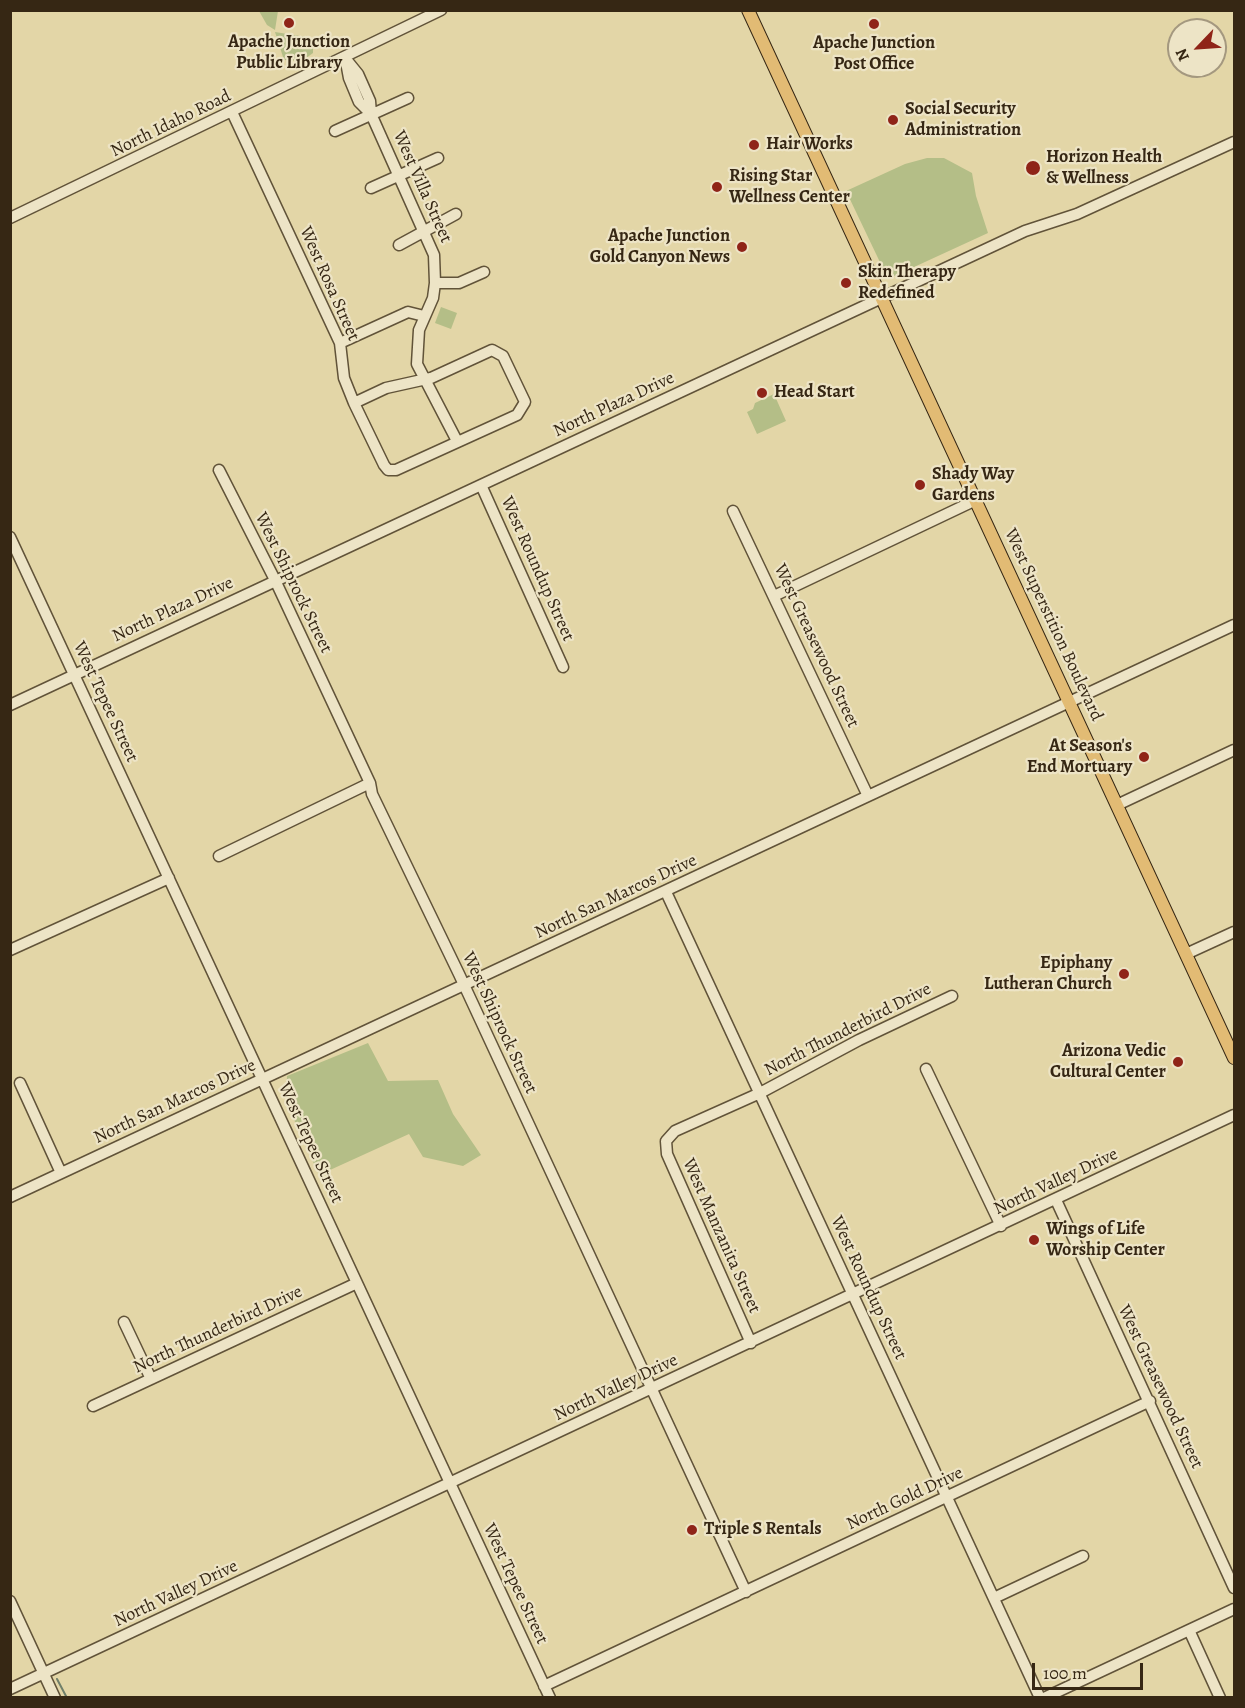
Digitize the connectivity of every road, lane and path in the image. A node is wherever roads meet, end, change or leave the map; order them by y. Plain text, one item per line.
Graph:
1 (441, 10) edge
2 (748, 10) edge
3 (345, 58) junction
4 (408, 98) dead end
5 (232, 112) junction
6 (371, 114) junction
7 (335, 131) dead end
8 (1234, 142) edge
9 (438, 158) dead end
10 (400, 176) junction
11 (372, 188) dead end
12 (456, 214) dead end
13 (10, 218) edge
14 (425, 231) junction
15 (399, 245) dead end
16 (484, 272) dead end
17 (435, 283) junction
18 (882, 298) junction
19 (424, 316) junction
20 (340, 343) junction
21 (423, 380) junction
22 (354, 403) junction
23 (457, 441) junction
24 (219, 470) dead end
25 (481, 485) junction
26 (976, 500) junction
27 (733, 511) dead end
28 (10, 537) edge
29 (275, 580) junction
30 (774, 596) junction
31 (1234, 626) edge
32 (563, 667) dead end
33 (74, 675) junction
34 (1069, 702) junction
35 (10, 705) edge
36 (1234, 750) edge
37 (370, 783) junction
38 (868, 796) junction
39 (1117, 805) junction
40 (219, 856) dead end
41 (169, 878) junction
42 (666, 892) junction
43 (1234, 932) edge
44 (10, 950) edge
45 (1186, 954) junction
46 (464, 986) junction
47 (952, 996) dead end
48 (1234, 1058) edge
49 (926, 1069) dead end
50 (262, 1080) junction
51 (20, 1083) dead end
52 (760, 1093) junction
53 (1234, 1115) edge
54 (666, 1141) joint
55 (61, 1173) junction
56 (10, 1197) edge
57 (1056, 1200) junction
58 (1000, 1226) junction
59 (357, 1283) junction
60 (853, 1295) junction
61 (124, 1322) dead end
62 (751, 1343) junction
63 (151, 1379) junction
64 (651, 1390) junction
65 (1149, 1401) junction
66 (93, 1406) dead end
67 (450, 1484) junction
68 (947, 1497) junction
69 (1083, 1556) dead end
70 (1234, 1588) edge
71 (746, 1592) junction
72 (994, 1598) junction
73 (10, 1601) edge
74 (1234, 1609) edge
75 (1189, 1630) junction
76 (44, 1673) junction
77 (544, 1686) junction
78 (10, 1689) edge
79 (55, 1698) edge
80 (550, 1698) edge
81 (1040, 1698) edge
82 (1044, 1698) edge
83 (1220, 1698) edge

1 - 3 street, North Idaho Road
2 - 18 main road, West Superstition Boulevard
3 - 5 street, North Idaho Road
3 - 6 street, West Villa Street
4 - 6 street
5 - 13 street, North Idaho Road
5 - 20 street, West Rosa Street
6 - 7 street
6 - 10 street, West Villa Street
8 - 18 street, North Plaza Drive
9 - 10 street
10 - 11 street
10 - 14 street, West Villa Street
12 - 14 street
14 - 15 street
14 - 17 street, West Villa Street
16 - 17 street
17 - 19 street, West Villa Street
18 - 25 street, North Plaza Drive
18 - 26 main road, West Superstition Boulevard
19 - 20 street
19 - 21 street, West Villa Street
20 - 22 street, West Rosa Street
21 - 22 street
21 - 23 street, West Villa Street
21 - 23 street
22 - 23 street, West Rosa Street
24 - 29 street, West Shiprock Street
25 - 29 street, North Plaza Drive
25 - 32 street, West Roundup Street
26 - 30 street
26 - 34 main road, West Superstition Boulevard
27 - 30 street, West Greasewood Street
28 - 33 street, West Tepee Street
29 - 33 street, North Plaza Drive
29 - 37 street, West Shiprock Street
30 - 38 street, West Greasewood Street
31 - 34 street, North San Marcos Drive
33 - 35 street, North Plaza Drive
33 - 41 street, West Tepee Street
34 - 38 street, North San Marcos Drive
34 - 39 main road, West Superstition Boulevard
36 - 39 street
37 - 40 street
37 - 46 street, West Shiprock Street
38 - 42 street, North San Marcos Drive
39 - 45 main road, West Superstition Boulevard
41 - 44 street
41 - 50 street, West Tepee Street
42 - 46 street, North San Marcos Drive
42 - 52 street, West Roundup Street
43 - 45 street
45 - 48 main road, West Superstition Boulevard
46 - 50 street, North San Marcos Drive
46 - 64 street, West Shiprock Street
47 - 52 street, North Thunderbird Drive
49 - 58 street
50 - 55 street, North San Marcos Drive
50 - 59 street, West Tepee Street
51 - 55 street
52 - 54 street, North Thunderbird Drive
52 - 60 street, West Roundup Street
53 - 57 street, North Valley Drive
54 - 62 street, West Manzanita Street
55 - 56 street, North San Marcos Drive
57 - 58 street, North Valley Drive
57 - 65 street, West Greasewood Street
58 - 60 street, North Valley Drive
59 - 63 street, North Thunderbird Drive
59 - 67 street, West Tepee Street
60 - 62 street, North Valley Drive
60 - 68 street, West Roundup Street
61 - 63 street
62 - 64 street, North Valley Drive
63 - 66 street, North Thunderbird Drive
64 - 67 street, North Valley Drive
64 - 71 street, West Shiprock Street
65 - 68 street, North Gold Drive
65 - 70 street, West Greasewood Street
67 - 76 street, North Valley Drive
67 - 77 street, West Tepee Street
68 - 71 street, North Gold Drive
68 - 72 street, West Roundup Street
69 - 72 street
71 - 77 street, North Gold Drive
72 - 81 street, West Roundup Street
73 - 76 street
74 - 75 street
75 - 82 street
75 - 83 street
76 - 78 street, North Valley Drive
76 - 79 street
77 - 80 street, West Tepee Street

